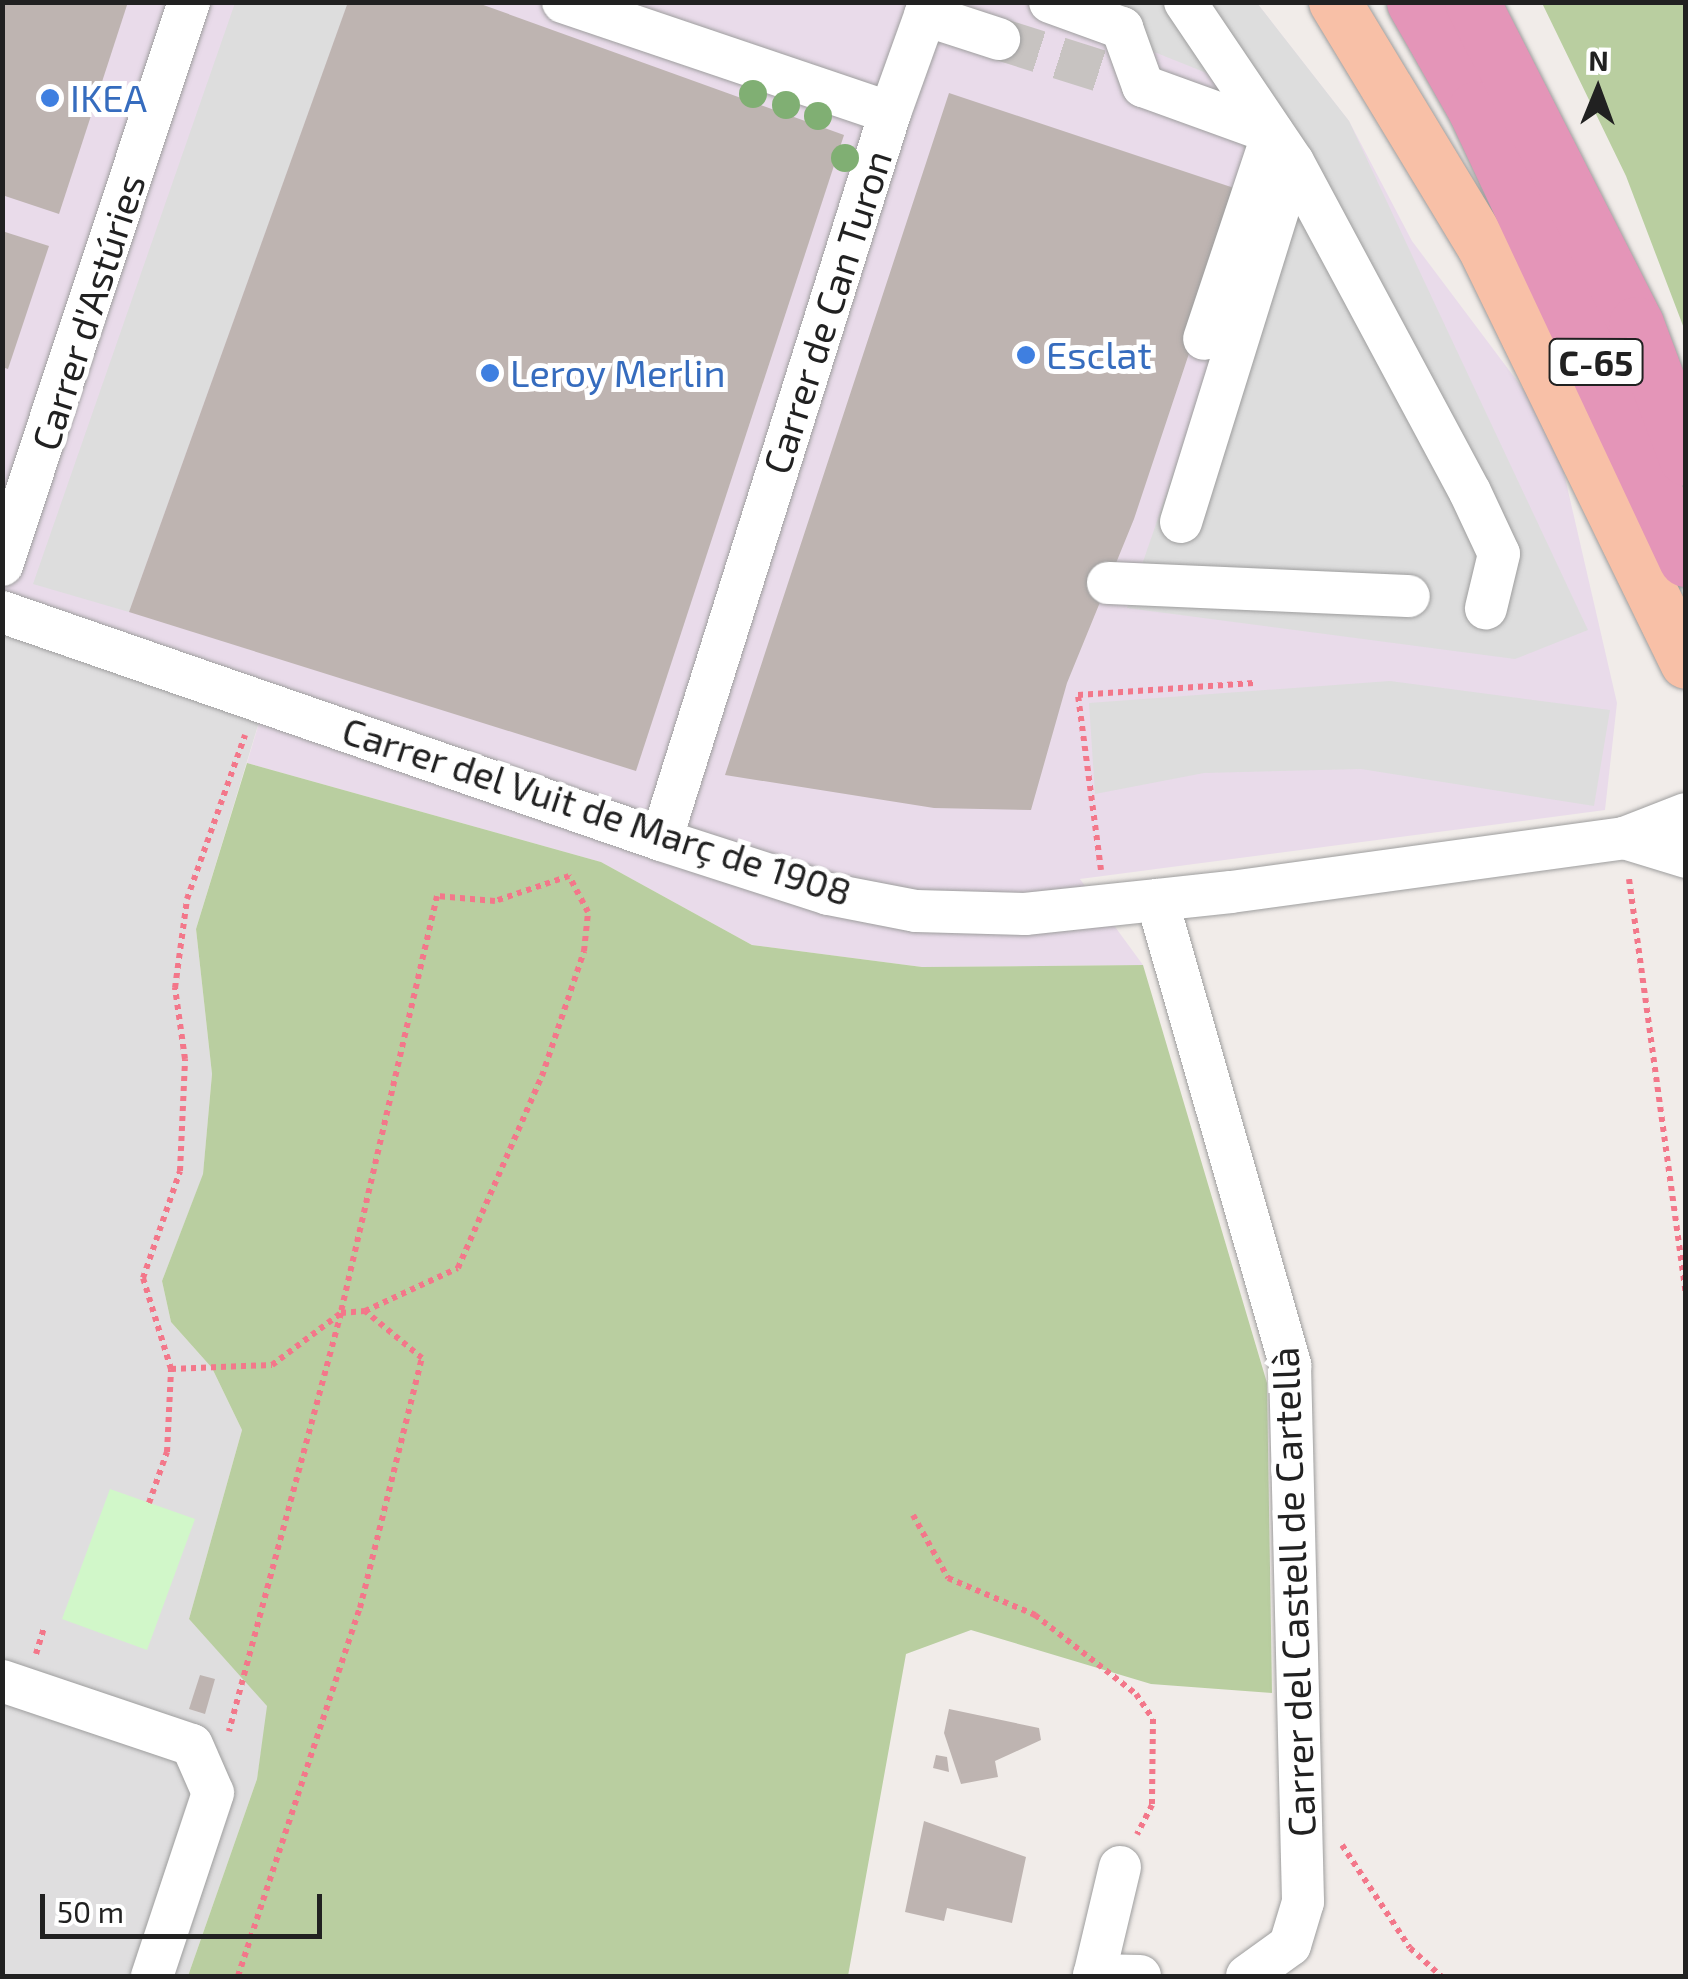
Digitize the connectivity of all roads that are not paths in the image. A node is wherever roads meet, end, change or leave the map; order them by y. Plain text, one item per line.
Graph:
1 (190, 2) edge
2 (563, 2) edge
3 (1050, 2) edge
4 (1184, 2) edge
5 (1335, 2) edge
6 (1396, 2) edge
7 (1414, 2) edge
8 (1472, 2) edge
9 (1512, 2) edge
10 (927, 9) edge
11 (999, 39) tunnel mouth
12 (890, 113) junction
13 (1283, 148) junction
14 (1502, 168) junction
15 (1636, 324) junction
16 (1204, 340) dead end
17 (1686, 458) edge
18 (1181, 522) dead end
19 (1686, 559) edge
20 (2, 564) edge
21 (1108, 583) dead end
22 (1409, 596) dead end
23 (1486, 608) dead end
24 (2, 612) edge
25 (1686, 663) edge
26 (1686, 814) edge
27 (1624, 838) junction
28 (661, 840) junction
29 (1686, 857) edge
30 (1157, 900) junction
31 (2, 1681) edge
32 (1120, 1866) road end
33 (152, 1976) edge
34 (1094, 1976) edge
35 (1140, 1976) edge
36 (1247, 1976) edge

1 - 20 street, Carrer d'Astúries
2 - 12 street, Carrer de Can Turon
3 - 13 street
4 - 13 street
5 - 25 main road
6 - 14 highway
7 - 14 highway, C-65
8 - 15 highway, C-65
9 - 15 highway
10 - 11 street
10 - 12 street
12 - 28 street, Carrer de Can Turon
13 - 16 street
13 - 18 street
13 - 23 street
14 - 19 highway, C-65
15 - 17 highway, C-65
21 - 22 street
24 - 28 street, Carrer del Vuit de Març de 1908
26 - 27 street, Carrer del Vuit de Març de 1908
27 - 29 street, Carrer del Vuit de Març de 1908
27 - 30 street, Carrer del Vuit de Març de 1908
28 - 30 street, Carrer del Vuit de Març de 1908
30 - 36 street, Carrer del Castell de Cartellà
31 - 33 street
32 - 34 street
34 - 35 street

